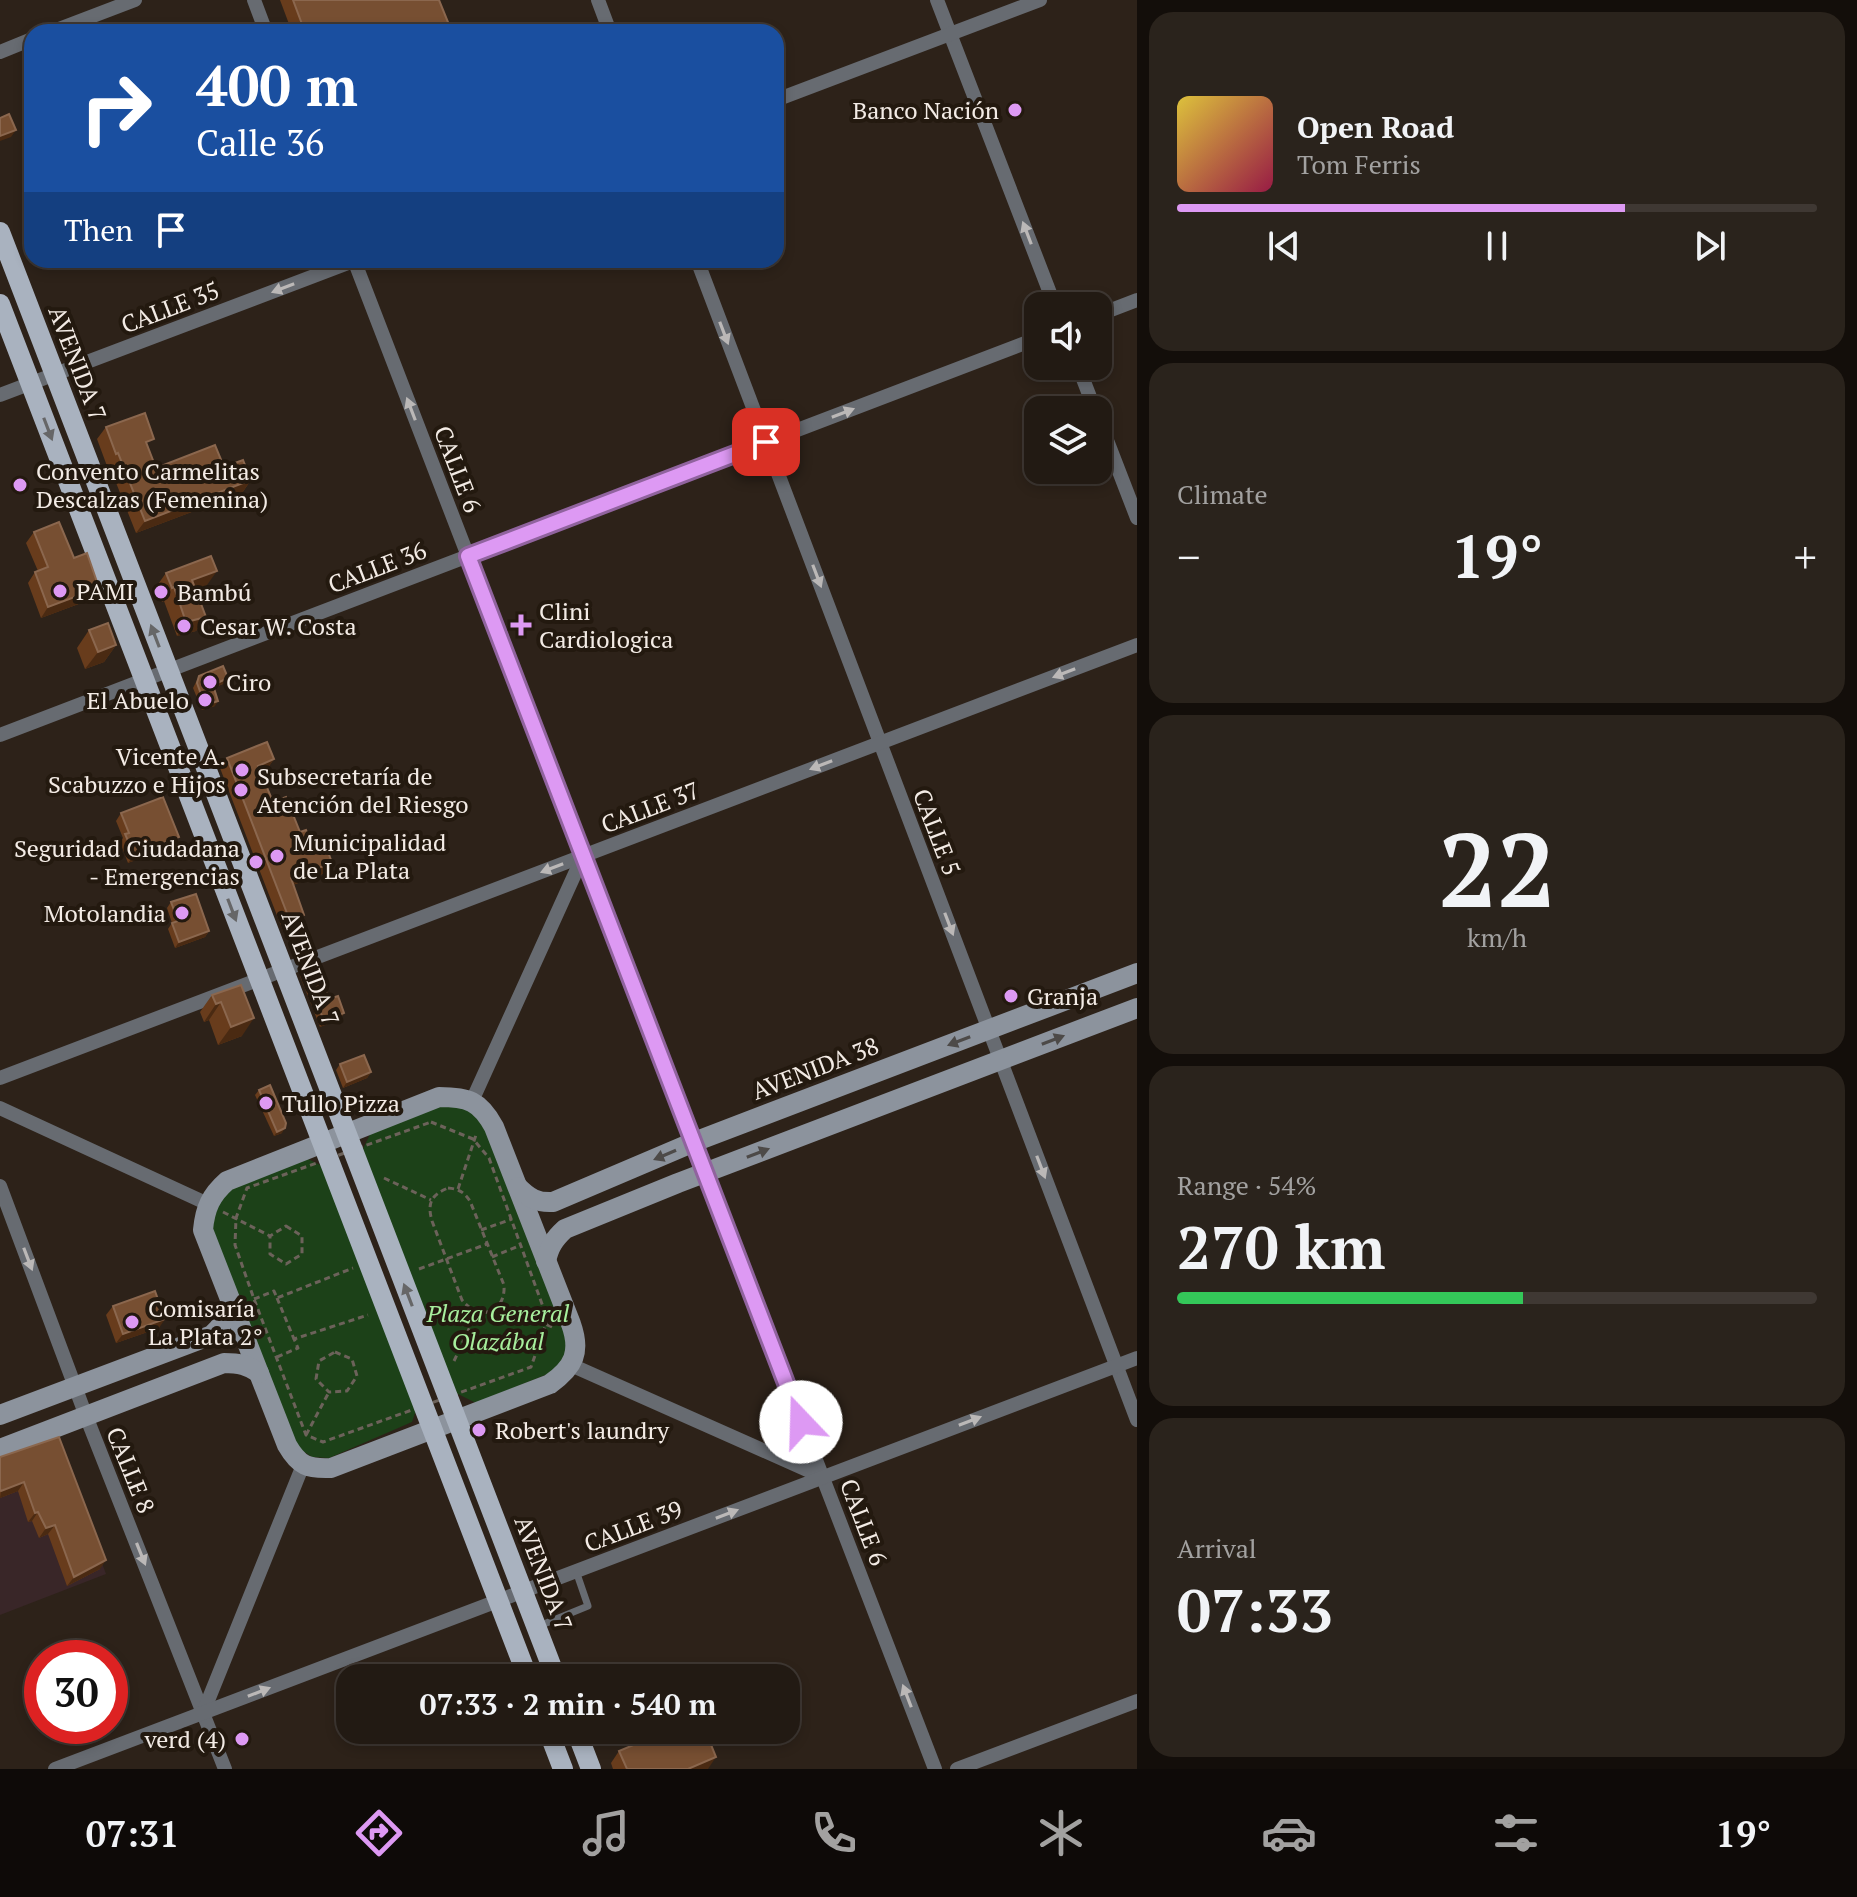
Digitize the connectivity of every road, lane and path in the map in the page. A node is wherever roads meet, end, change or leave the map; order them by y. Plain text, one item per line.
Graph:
1 (135, 0) edge
2 (254, 0) edge
3 (598, 0) edge
4 (937, 0) edge
5 (1040, 0) edge
6 (72, 24) edge
7 (263, 24) edge
8 (607, 24) edge
9 (950, 34) junction
10 (24, 42) edge
11 (0, 52) edge
12 (784, 97) edge
13 (0, 232) edge
14 (334, 268) edge
15 (358, 268) edge
16 (700, 268) edge
17 (1050, 292) edge
18 (1137, 300) edge
19 (0, 304) edge
20 (1112, 310) edge
21 (1024, 343) edge
22 (55, 375) junction
23 (31, 384) junction
24 (0, 395) edge
25 (766, 442) junction
26 (1112, 453) edge
27 (1137, 518) edge
28 (468, 556) junction
29 (1137, 645) edge
30 (169, 671) junction
31 (144, 680) junction
32 (0, 735) edge
33 (880, 743) junction
34 (583, 856) junction
35 (283, 970) junction
36 (1137, 973) edge
37 (259, 979) junction
38 (1137, 1008) edge
39 (989, 1030) junction
40 (1000, 1060) junction
41 (0, 1078) edge
42 (479, 1107) junction
43 (0, 1108) edge
44 (346, 1134) junction
45 (694, 1142) junction
46 (322, 1143) junction
47 (705, 1172) junction
48 (384, 1178) dead end
49 (0, 1186) edge
50 (517, 1186) junction
51 (458, 1189) junction
52 (431, 1200) junction
53 (208, 1204) junction
54 (512, 1219) dead end
55 (481, 1230) junction
56 (270, 1236) junction
57 (487, 1244) junction
58 (521, 1245) dead end
59 (492, 1257) junction
60 (447, 1259) junction
61 (546, 1261) junction
62 (355, 1268) dead end
63 (419, 1269) dead end
64 (277, 1298) junction
65 (254, 1299) dead end
66 (231, 1301) junction
67 (501, 1304) junction
68 (372, 1313) dead end
69 (477, 1313) junction
70 (576, 1337) junction
71 (294, 1339) junction
72 (277, 1357) dead end
73 (1137, 1358) edge
74 (454, 1361) dead end
75 (571, 1365) junction
76 (1116, 1365) junction
77 (259, 1373) junction
78 (76, 1387) junction
79 (329, 1392) junction
80 (0, 1415) edge
81 (86, 1416) junction
82 (457, 1420) junction
83 (1137, 1420) edge
84 (432, 1429) junction
85 (0, 1449) edge
86 (298, 1461) junction
87 (823, 1477) junction
88 (576, 1571) junction
89 (523, 1591) junction
90 (498, 1601) junction
91 (537, 1627) junction
92 (523, 1664) edge
93 (551, 1664) edge
94 (1137, 1701) edge
95 (203, 1713) junction
96 (553, 1744) edge
97 (581, 1744) edge
98 (55, 1769) edge
99 (225, 1769) edge
100 (563, 1769) edge
101 (591, 1769) edge
102 (935, 1769) edge
103 (957, 1769) edge

1 - 6 street
2 - 7 street
3 - 8 street
4 - 9 street
5 - 9 street
9 - 12 street
17 -> 9 street
10 - 11 street
13 - 22 main road, AVENIDA 7
14 -> 22 street, CALLE 35
28 -> 15 street, CALLE 6
16 -> 25 street, CALLE 5
18 - 20 street
19 - 23 main road
25 -> 21 street, CALLE 36
22 - 23 street, CALLE 35
30 -> 22 main road, AVENIDA 7
23 - 24 street, CALLE 35
23 -> 31 main road
25 - 28 street, CALLE 36
25 -> 33 street, CALLE 5
26 - 27 street
28 - 30 street, CALLE 36
28 - 34 street, CALLE 6
29 -> 33 street, CALLE 37
30 - 31 street, CALLE 36
30 - 35 main road, AVENIDA 7
31 - 32 street, CALLE 36
31 -> 37 main road
33 -> 34 street, CALLE 37
33 -> 39 street, CALLE 5
34 -> 35 street, CALLE 37
34 - 42 street
34 - 45 street, CALLE 6
35 - 37 street, CALLE 37
35 - 44 main road, AVENIDA 7
36 - 39 main road, AVENIDA 38
37 - 41 street, CALLE 37
37 - 46 main road
40 -> 38 main road
39 - 40 street, CALLE 5
39 -> 45 main road, AVENIDA 38
47 -> 40 main road
40 -> 76 street, CALLE 5
42 - 44 main road
42 - 50 main road
42 - 51 path
43 - 53 street
44 - 46 main road
82 -> 44 main road, AVENIDA 7
45 - 47 street, CALLE 6
45 -> 50 main road, AVENIDA 38
46 - 53 main road
46 - 84 main road
47 - 61 main road
47 - 87 street, CALLE 6
48 - 52 path
49 -> 78 street, CALLE 8
50 - 61 main road
51 - 52 path
51 - 55 path
52 - 60 path
53 - 56 path
53 - 66 main road
54 - 55 path
55 - 57 path
56 - 56 path
57 - 59 path
57 - 60 path
58 - 59 path
59 - 67 path
60 - 63 path
60 - 69 path
61 - 70 main road
62 - 64 path
64 - 65 path
64 - 71 path
66 - 77 main road
66 - 78 main road
67 - 69 path
67 - 70 path
68 - 71 path
69 - 74 path
70 - 75 main road
71 - 72 path
73 - 76 street, CALLE 39
75 - 82 main road
75 - 87 street
76 - 83 street, CALLE 5
87 -> 76 street, CALLE 39
77 - 81 main road
77 - 86 main road
78 - 80 main road
78 - 81 street, CALLE 8
79 - 79 path
79 - 86 path
81 - 85 main road
81 -> 95 street, CALLE 8
82 - 84 main road
82 - 89 main road, AVENIDA 7
84 - 86 main road
84 - 90 main road
86 - 95 street
88 -> 87 street, CALLE 39
102 -> 87 street, CALLE 6
88 - 89 street, CALLE 39
88 - 91 lane
89 - 90 street, CALLE 39
89 - 91 main road, AVENIDA 7
90 - 92 main road
95 -> 90 street, CALLE 39
91 - 93 main road, AVENIDA 7
94 - 103 street
95 - 98 street, CALLE 39
95 - 99 street, CALLE 8
96 - 100 main road
97 - 101 main road

